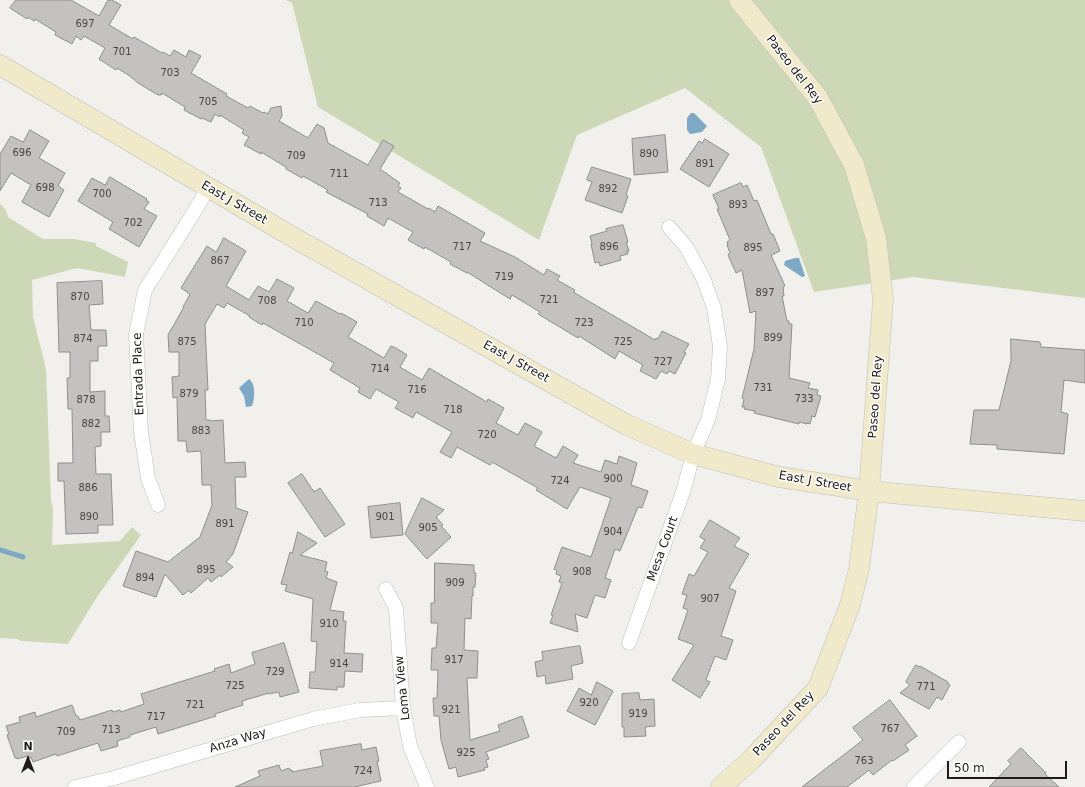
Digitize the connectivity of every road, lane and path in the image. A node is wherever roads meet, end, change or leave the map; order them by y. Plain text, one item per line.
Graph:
1 (739, 0) edge
2 (0, 65) edge
3 (208, 188) junction
4 (669, 227) dead end
5 (693, 454) junction
6 (869, 491) junction
7 (158, 505) dead end
8 (1085, 511) edge
9 (386, 589) dead end
10 (629, 643) dead end
11 (402, 708) junction
12 (959, 742) dead end
13 (75, 787) edge
14 (427, 787) edge
15 (721, 787) edge
16 (914, 787) edge

1 - 6 street, Paseo del Rey
2 - 3 street, East J Street
3 - 5 street, East J Street
3 - 7 street, Entrada Place
4 - 5 street, Mesa Court
5 - 6 street, East J Street
5 - 10 street, Mesa Court
6 - 8 street, East J Street
6 - 15 street, Paseo del Rey
9 - 11 street, Loma View
11 - 13 street, Anza Way
11 - 14 street, Loma View
12 - 16 street

